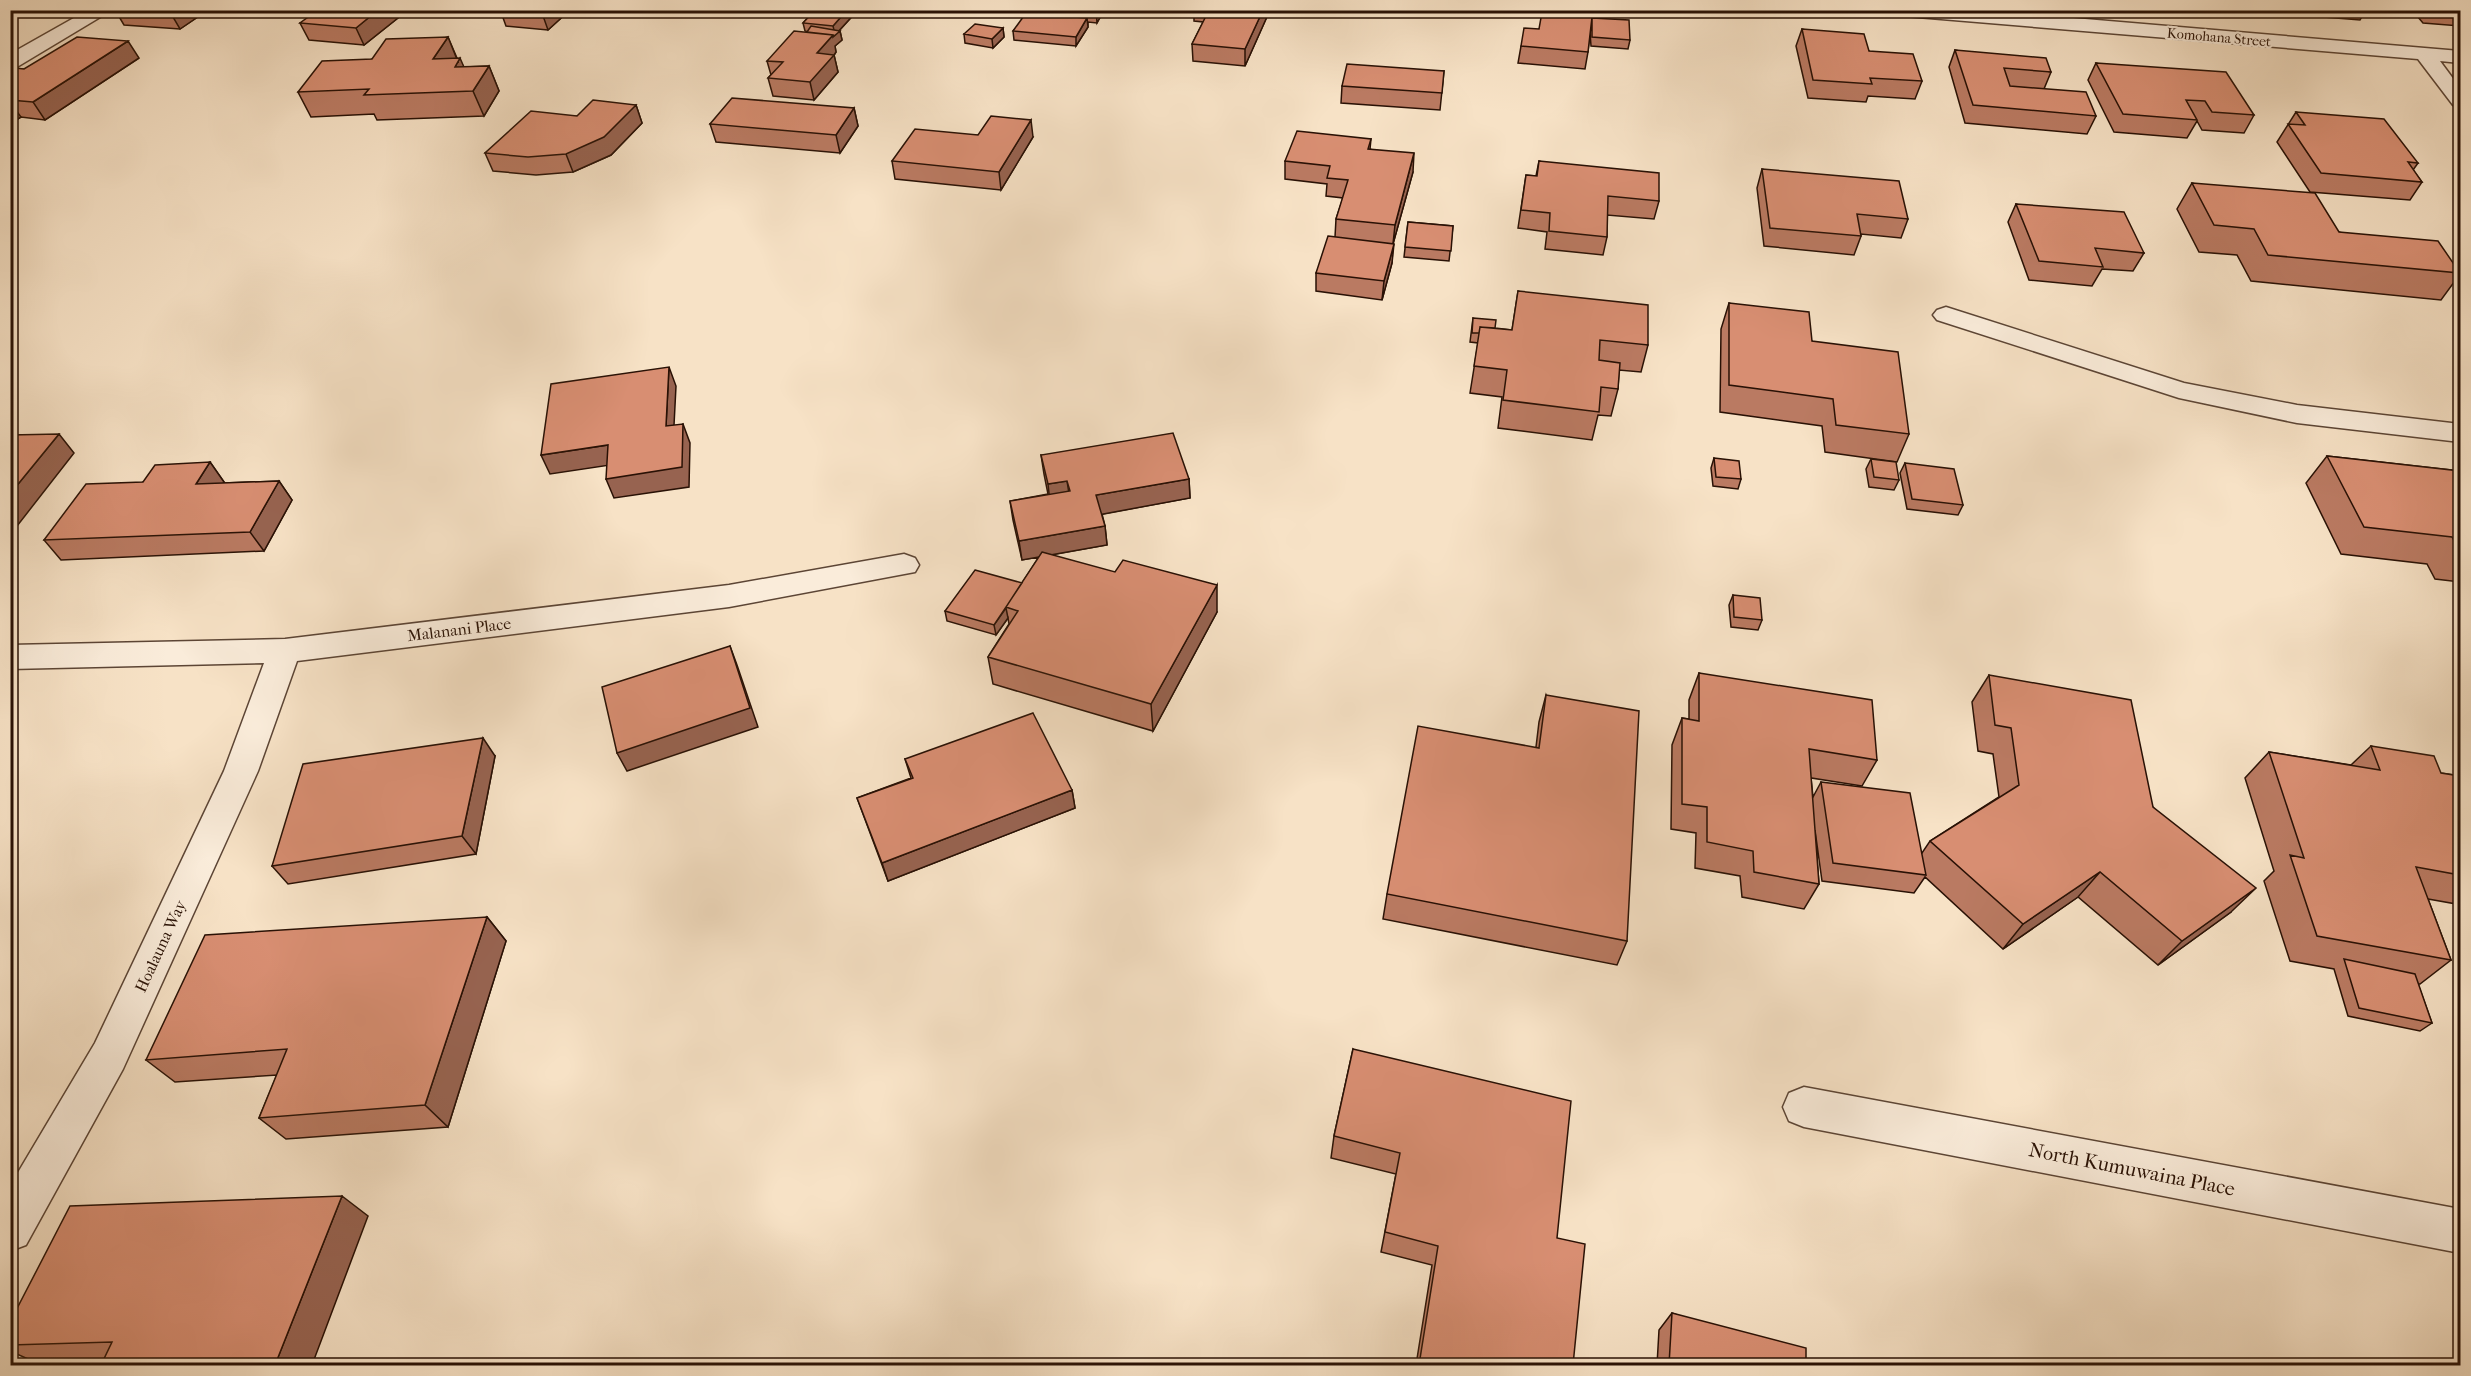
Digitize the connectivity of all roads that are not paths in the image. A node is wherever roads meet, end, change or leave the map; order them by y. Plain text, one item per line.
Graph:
1 (104, 10) edge
2 (1905, 10) edge
3 (2424, 54) junction
4 (2460, 57) edge
5 (10, 63) edge
6 (2460, 101) edge
7 (1946, 315) dead end
8 (2460, 433) edge
9 (904, 565) dead end
10 (285, 651) junction
11 (10, 657) edge
12 (1804, 1107) dead end
13 (10, 1229) edge
14 (2460, 1231) edge

1 - 5 street
2 - 3 street, Komohana Street
3 - 4 street, Komohana Street
3 - 6 street
7 - 8 street
9 - 10 street, Malanani Place
10 - 11 street, Malanani Place
10 - 13 street, Hoalauna Way
12 - 14 street, North Kumuwaina Place

